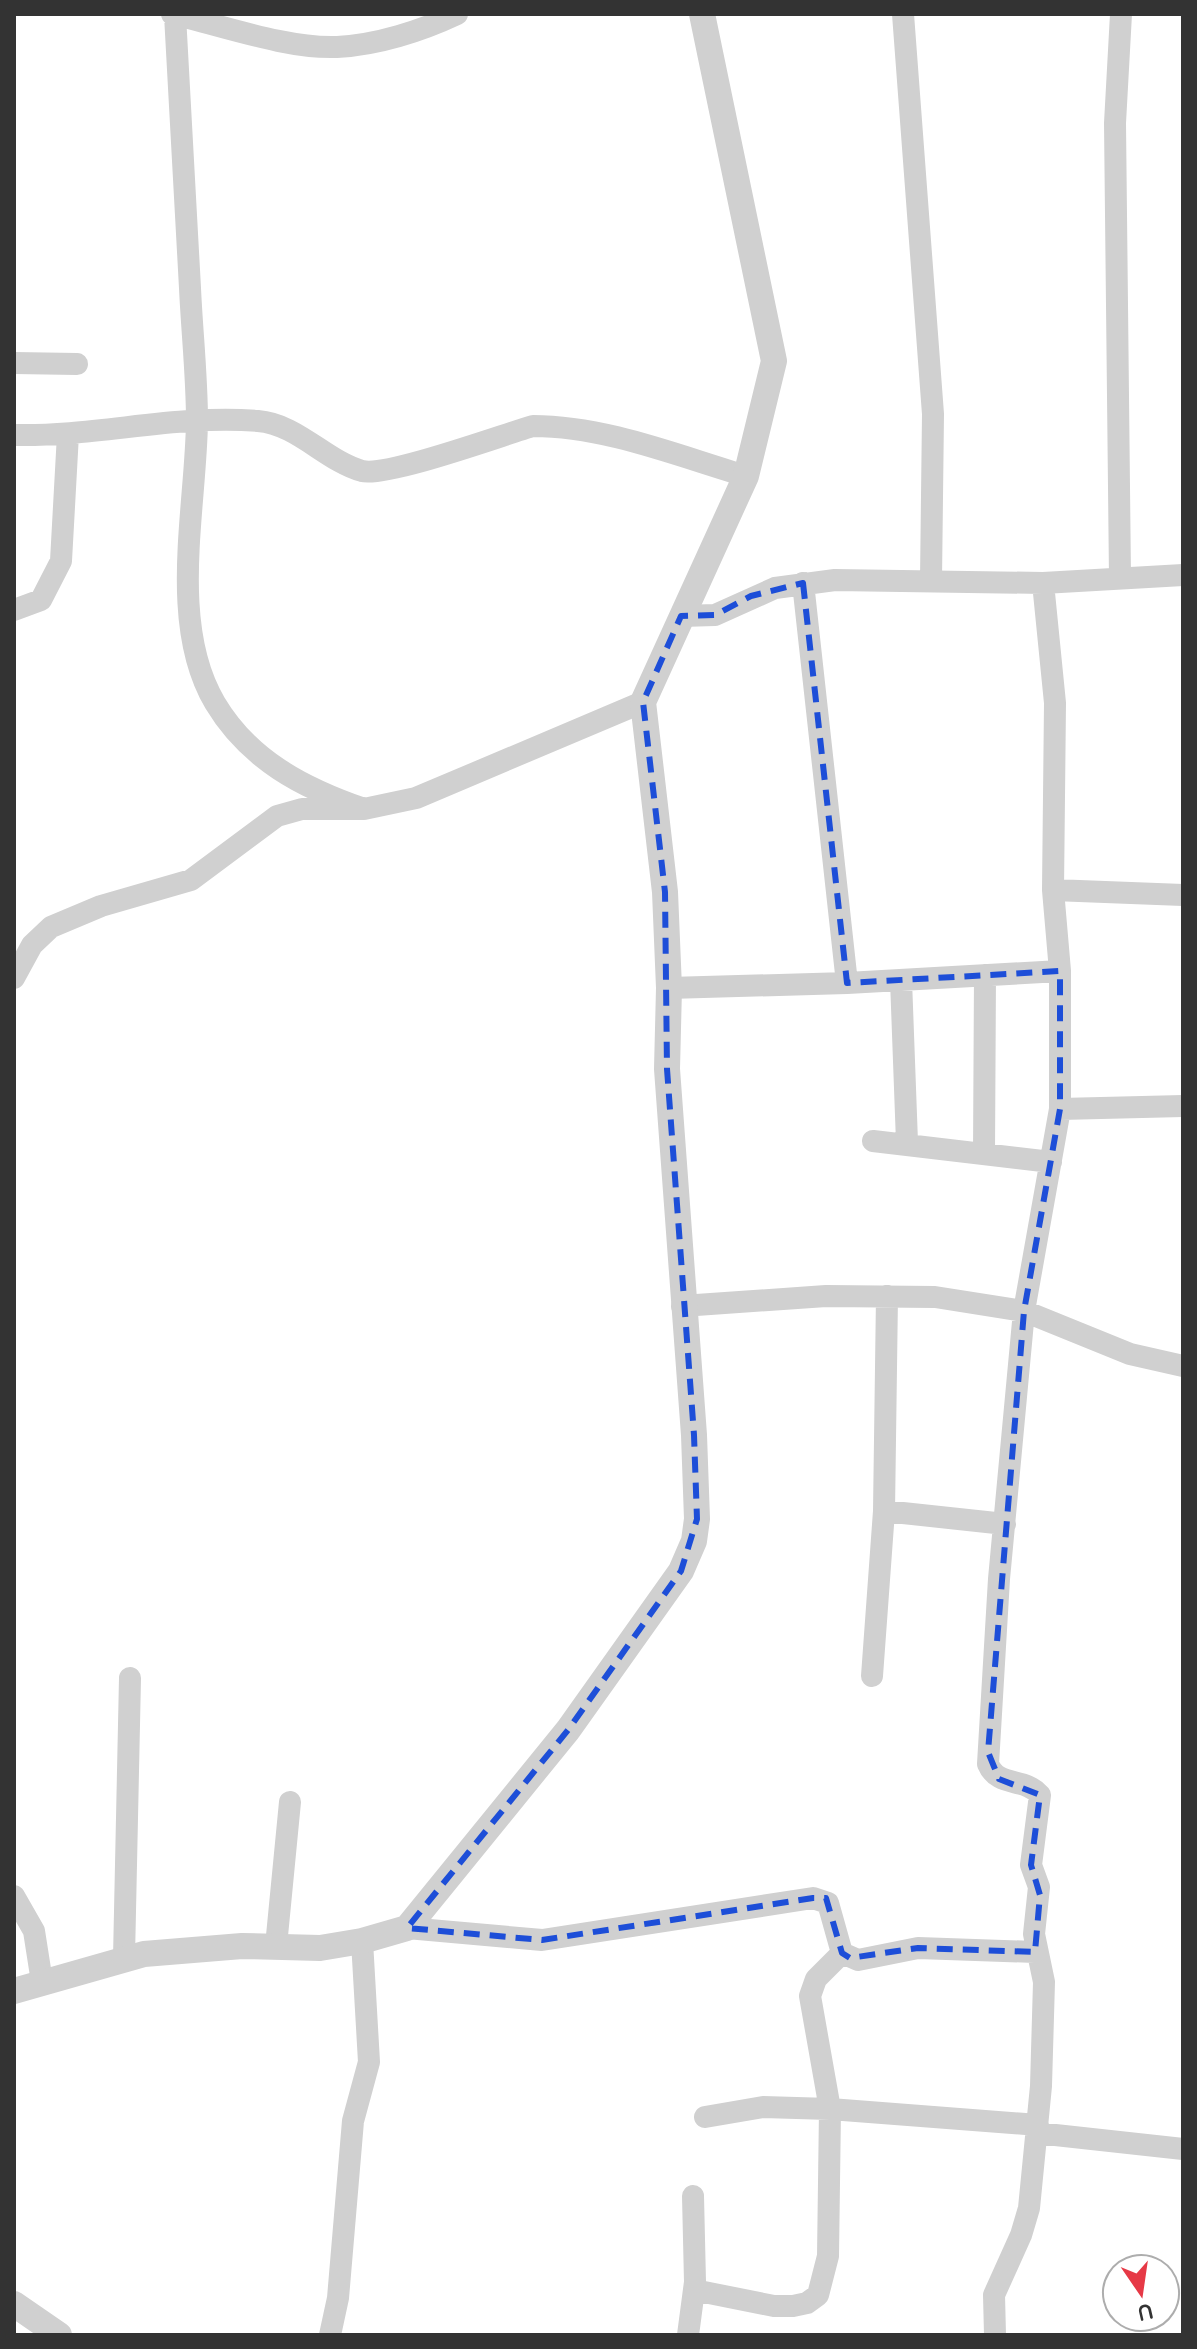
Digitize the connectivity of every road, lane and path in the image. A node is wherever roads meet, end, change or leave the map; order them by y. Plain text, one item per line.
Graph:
1 (173, 14) edge
2 (457, 14) edge
3 (702, 14) edge
4 (903, 14) edge
5 (1121, 14) edge
6 (14, 363) edge
7 (77, 364) dead end
8 (197, 420) junction
9 (68, 434) junction
10 (14, 435) edge
11 (746, 476) junction
12 (1183, 575) edge
13 (1120, 578) junction
14 (931, 580) junction
15 (803, 583) junction
16 (1043, 583) junction
17 (14, 610) edge
18 (681, 616) junction
19 (643, 702) junction
20 (364, 809) junction
21 (1053, 890) junction
22 (1183, 895) edge
23 (1060, 971) junction
24 (985, 975) junction
25 (14, 978) edge
26 (901, 980) junction
27 (847, 983) junction
28 (669, 988) junction
29 (1183, 1106) edge
30 (1060, 1109) junction
31 (873, 1141) dead end
32 (907, 1142) junction
33 (984, 1153) junction
34 (1051, 1162) junction
35 (887, 1296) junction
36 (682, 1306) junction
37 (1024, 1311) junction
38 (1183, 1366) edge
39 (884, 1511) junction
40 (1005, 1524) junction
41 (872, 1676) dead end
42 (130, 1678) dead end
43 (290, 1802) dead end
44 (14, 1896) edge
45 (407, 1928) junction
46 (362, 1941) junction
47 (276, 1946) junction
48 (1035, 1952) junction
49 (842, 1953) junction
50 (124, 1958) junction
51 (42, 1982) junction
52 (14, 1991) edge
53 (830, 2109) junction
54 (705, 2117) dead end
55 (1037, 2129) junction
56 (1183, 2149) edge
57 (693, 2196) dead end
58 (694, 2290) junction
59 (14, 2304) edge
60 (59, 2335) edge
61 (330, 2335) edge
62 (688, 2335) edge
63 (995, 2335) edge

1 - 2 street
1 - 8 street
3 - 11 street
4 - 14 street
5 - 13 street
6 - 7 street
8 - 9 street
8 - 11 street
8 - 20 street
9 - 10 street
9 - 17 street
11 - 18 street
12 - 13 street
13 - 16 street
14 - 15 street
14 - 16 street
15 - 18 street
15 - 27 street
16 - 21 street
18 - 19 street
19 - 20 street
19 - 28 street
20 - 25 street
21 - 22 street
21 - 23 street
23 - 24 street
23 - 30 street
24 - 26 street
24 - 33 street
26 - 27 street
26 - 32 street
27 - 28 street
28 - 36 street
29 - 30 street
30 - 34 street
31 - 32 street
32 - 33 street
33 - 34 street
34 - 37 street
35 - 36 street
35 - 37 street
35 - 39 street
36 - 45 street
37 - 38 street
37 - 40 street
39 - 40 street
39 - 41 street
40 - 48 street
42 - 50 street
43 - 47 street
44 - 51 street
45 - 46 street
45 - 49 street
46 - 47 street
46 - 61 street
47 - 50 street
48 - 49 street
48 - 55 street
49 - 53 street
50 - 51 street
51 - 52 street
53 - 54 street
53 - 55 street
53 - 58 street
55 - 56 street
55 - 63 street
57 - 58 street
58 - 62 street
59 - 60 street

